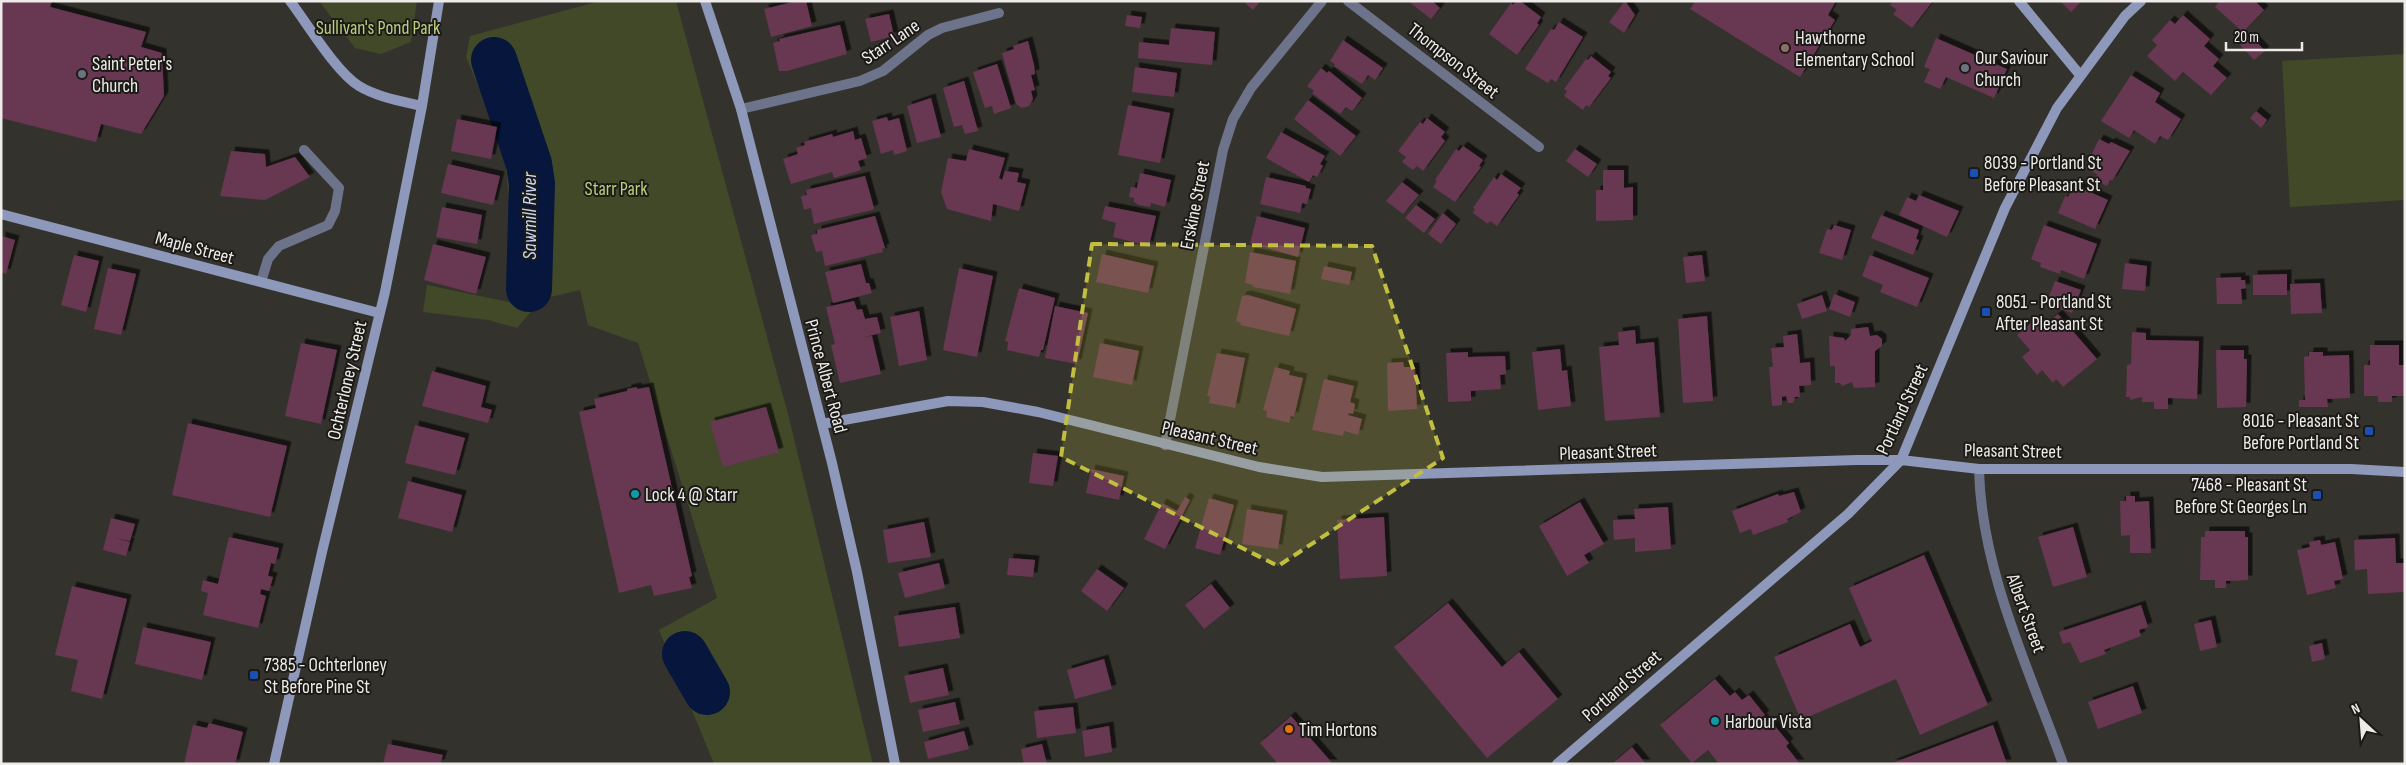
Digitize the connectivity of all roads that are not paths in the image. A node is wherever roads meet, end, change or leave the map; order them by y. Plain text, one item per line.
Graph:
1 (290, 1) edge
2 (439, 1) edge
3 (706, 1) edge
4 (1322, 1) edge
5 (1348, 1) edge
6 (2019, 1) edge
7 (2141, 1) edge
8 (999, 13) dead end
9 (2080, 75) junction
10 (422, 106) junction
11 (741, 109) junction
12 (1538, 147) dead end
13 (304, 150) dead end
14 (1, 214) edge
15 (261, 282) junction
16 (379, 313) junction
17 (822, 424) junction
18 (1164, 445) junction
19 (1901, 460) junction
20 (1979, 469) junction
21 (2405, 472) edge
22 (274, 764) edge
23 (895, 764) edge
24 (1557, 764) edge
25 (2063, 764) edge

1 - 10 main road
2 - 10 main road, Ochterloney Street
3 - 11 main road, Prince Albert Road
4 - 18 street, Erskine Street
5 - 12 street, Thompson Street
6 - 9 main road
7 - 9 main road, Portland Street
8 - 11 street, Starr Lane
9 - 19 main road, Portland Street
10 - 16 main road, Ochterloney Street
11 - 17 main road, Prince Albert Road
13 - 15 street
14 - 15 main road, Maple Street
15 - 16 main road, Maple Street
16 - 22 main road, Ochterloney Street
17 - 18 main road, Pleasant Street
17 - 23 main road, Prince Albert Road
18 - 19 main road, Pleasant Street
19 - 20 main road, Pleasant Street
19 - 24 main road, Portland Street
20 - 21 main road, Pleasant Street
20 - 25 street, Albert Street

